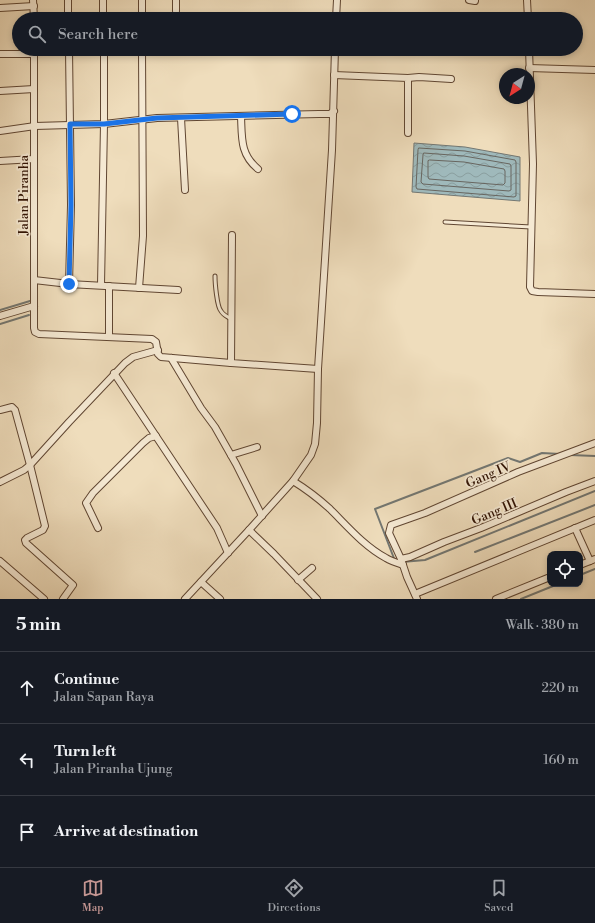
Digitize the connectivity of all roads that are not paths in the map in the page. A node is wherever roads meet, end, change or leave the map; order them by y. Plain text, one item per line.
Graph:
1 (68, 0) edge
2 (103, 0) edge
3 (142, 0) edge
4 (176, 0) edge
5 (337, 0) edge
6 (527, 0) edge
7 (34, 3) edge
8 (0, 8) edge
9 (176, 10) dead end
10 (68, 12) edge
11 (103, 12) edge
12 (142, 12) edge
13 (336, 12) edge
14 (528, 12) edge
15 (12, 53) edge
16 (0, 54) edge
17 (34, 56) edge
18 (68, 56) edge
19 (104, 56) edge
20 (142, 56) edge
21 (335, 56) edge
22 (529, 56) edge
23 (529, 68) edge
24 (535, 68) edge
25 (595, 70) edge
26 (334, 75) junction
27 (408, 78) junction
28 (451, 79) dead end
29 (34, 89) junction
30 (0, 91) edge
31 (530, 104) edge
32 (334, 111) junction
33 (241, 116) junction
34 (181, 118) junction
35 (143, 119) junction
36 (70, 124) junction
37 (104, 124) junction
38 (35, 126) junction
39 (0, 130) edge
40 (408, 133) dead end
41 (34, 159) junction
42 (0, 161) edge
43 (258, 168) dead end
44 (185, 190) dead end
45 (445, 222) dead end
46 (531, 227) junction
47 (232, 235) dead end
48 (216, 276) dead end
49 (34, 280) junction
50 (69, 284) junction
51 (102, 286) junction
52 (109, 286) junction
53 (139, 288) junction
54 (178, 290) dead end
55 (595, 294) edge
56 (34, 306) junction
57 (0, 316) edge
58 (231, 319) junction
59 (109, 337) junction
60 (158, 350) junction
61 (171, 358) junction
62 (231, 363) junction
63 (318, 369) junction
64 (114, 373) junction
65 (0, 410) edge
66 (156, 436) junction
67 (595, 443) edge
68 (257, 447) dead end
69 (231, 455) junction
70 (30, 464) junction
71 (294, 481) junction
72 (595, 481) edge
73 (0, 482) edge
74 (262, 516) junction
75 (595, 520) edge
76 (98, 528) dead end
77 (575, 528) junction
78 (249, 530) junction
79 (228, 553) junction
80 (592, 560) edge
81 (0, 561) edge
82 (402, 562) junction
83 (312, 568) dead end
84 (547, 578) edge
85 (298, 580) junction
86 (201, 582) junction
87 (416, 596) edge
88 (44, 599) edge
89 (63, 599) edge
90 (185, 599) edge
91 (220, 599) edge
92 (316, 599) edge
93 (496, 599) edge

1 - 10 street
2 - 11 street
3 - 12 street
4 - 9 street
5 - 13 street
6 - 14 street
7 - 8 street
15 - 16 street
17 - 29 street, Jalan Piranha
18 - 36 street
19 - 37 street
20 - 35 street
21 - 26 street
22 - 23 street
24 - 25 street
26 - 27 street
26 - 32 street
27 - 28 street
27 - 40 street
29 - 30 street
29 - 38 street, Jalan Piranha
31 - 46 street
32 - 33 street
32 - 63 street
33 - 34 street
33 - 43 street
34 - 35 street
34 - 44 street
35 - 37 street
35 - 53 street
36 - 37 street
36 - 38 street
36 - 50 street
37 - 51 street
38 - 39 street
38 - 41 street, Jalan Piranha
41 - 42 street
41 - 49 street, Jalan Piranha
45 - 46 lane
46 - 55 street
47 - 58 street
48 - 58 lane
49 - 50 street
49 - 56 street, Jalan Piranha
50 - 51 street
51 - 52 street
52 - 53 street
52 - 59 street
53 - 54 street
56 - 57 street
56 - 59 street, Jalan Piranha
58 - 62 street
59 - 60 street, Jalan Piranha
60 - 61 street
60 - 64 street
61 - 62 street
61 - 69 street
62 - 63 street
63 - 71 street
64 - 66 street
64 - 70 street
65 - 70 street
66 - 76 street
66 - 79 street
67 - 82 street, Gang IV
68 - 69 street
69 - 74 street
70 - 73 street
70 - 89 street
71 - 74 street
71 - 82 street
72 - 82 street, Gang III
74 - 78 street
75 - 77 street
77 - 80 street
77 - 87 street
78 - 79 street
78 - 85 street
79 - 86 street
81 - 88 street
82 - 87 street
83 - 85 street
84 - 93 street
85 - 92 street
86 - 90 street
86 - 91 street

